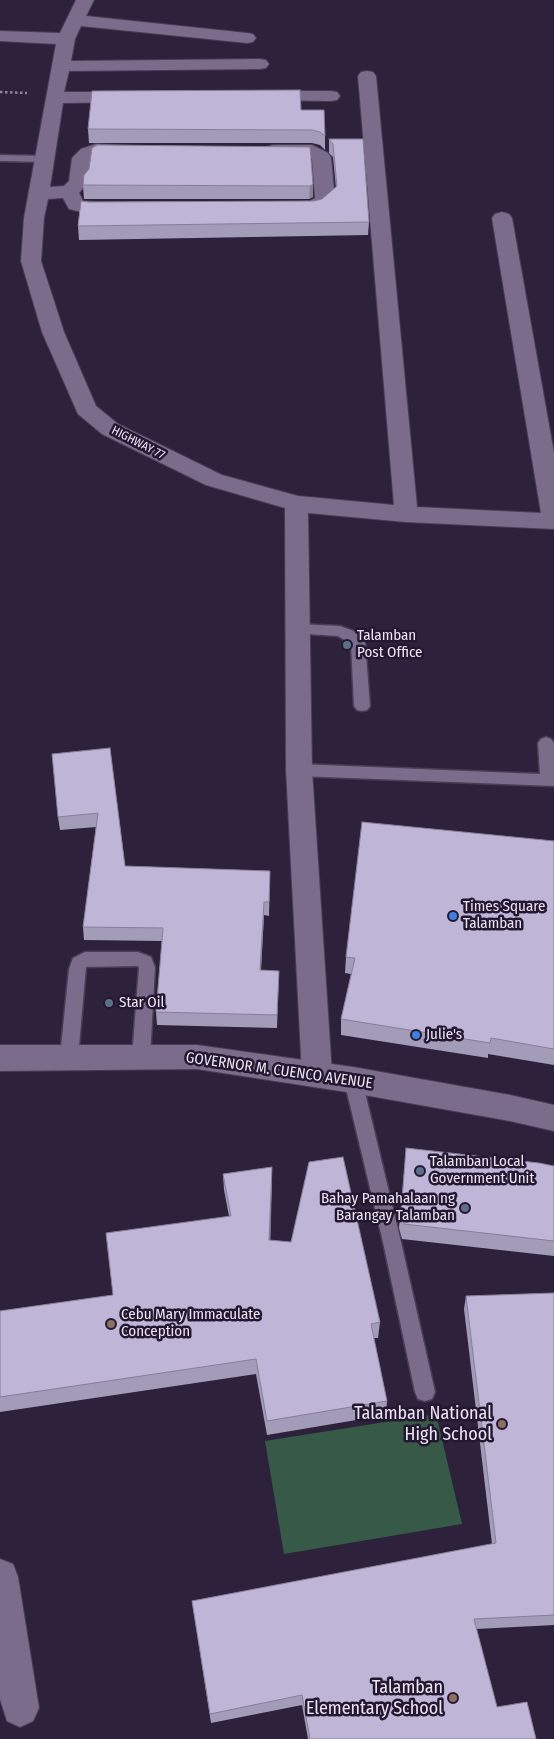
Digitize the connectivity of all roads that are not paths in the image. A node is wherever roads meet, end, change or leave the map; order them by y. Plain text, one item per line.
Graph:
1 (85, 0) edge
2 (71, 29) junction
3 (0, 36) edge
4 (247, 38) dead end
5 (260, 64) dead end
6 (60, 66) junction
7 (368, 76) dead end
8 (331, 96) dead end
9 (148, 97) edge
10 (245, 97) edge
11 (54, 98) junction
12 (145, 150) edge
13 (253, 151) edge
14 (0, 158) edge
15 (46, 159) junction
16 (68, 192) junction
17 (38, 193) junction
18 (275, 207) edge
19 (138, 208) edge
20 (502, 218) dead end
21 (297, 504) junction
22 (406, 514) junction
23 (554, 520) edge
24 (297, 628) junction
25 (362, 706) dead end
26 (546, 743) dead end
27 (299, 770) junction
28 (551, 780) edge
29 (69, 1057) junction
30 (141, 1057) junction
31 (0, 1058) edge
32 (317, 1074) junction
33 (353, 1080) junction
34 (554, 1118) edge
35 (425, 1392) dead end
36 (0, 1577) edge
37 (20, 1708) dead end

1 - 2 street, HIGHWAY 77
2 - 3 street
2 - 4 street
2 - 6 street, HIGHWAY 77
5 - 6 street
6 - 11 street, HIGHWAY 77
7 - 22 street
8 - 10 street
9 - 11 street
11 - 15 street, HIGHWAY 77
12 - 16 street
13 - 18 street
14 - 15 lane
15 - 17 street, HIGHWAY 77
16 - 17 street
16 - 19 street
17 - 21 street, HIGHWAY 77
20 - 23 street
21 - 22 street, HIGHWAY 77
21 - 24 street
22 - 23 street, HIGHWAY 77
24 - 25 lane
24 - 27 street
26 - 28 lane
27 - 28 lane
27 - 32 street
29 - 30 street, GOVERNOR M. CUENCO AVENUE
29 - 30 lane
29 - 31 street, GOVERNOR M. CUENCO AVENUE
30 - 32 street, GOVERNOR M. CUENCO AVENUE
32 - 33 street, GOVERNOR M. CUENCO AVENUE
33 - 34 street, GOVERNOR M. CUENCO AVENUE
33 - 35 lane
36 - 37 street

